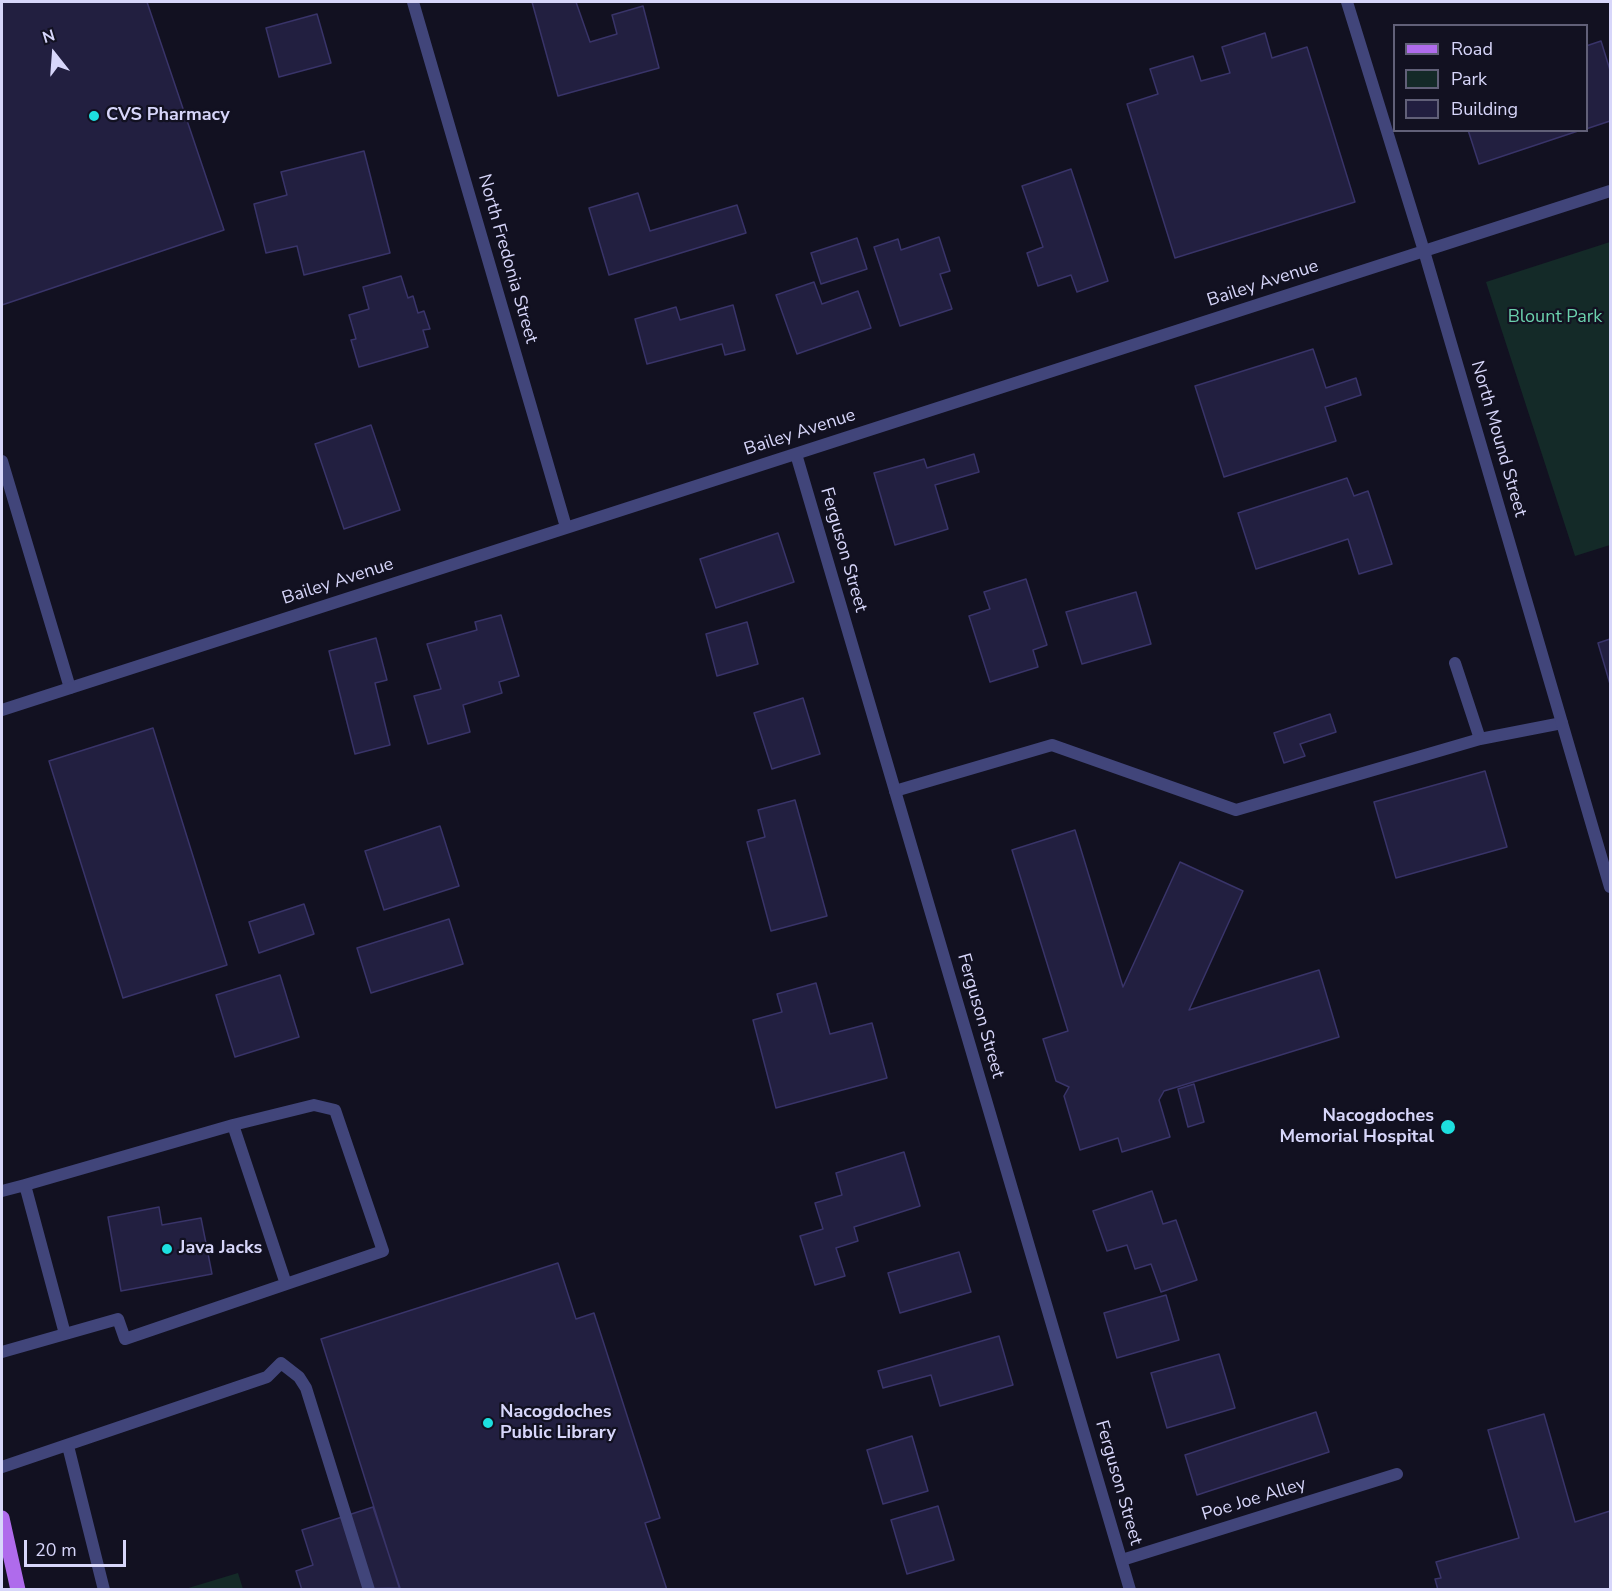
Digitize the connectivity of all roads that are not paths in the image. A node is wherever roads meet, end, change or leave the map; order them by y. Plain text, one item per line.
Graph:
1 (413, 2) edge
2 (1347, 2) edge
3 (1611, 191) edge
4 (1425, 251) junction
5 (795, 454) junction
6 (2, 460) edge
7 (566, 527) junction
8 (1455, 663) dead end
9 (70, 688) junction
10 (2, 710) edge
11 (1562, 723) junction
12 (1480, 739) junction
13 (895, 791) junction
14 (1611, 887) edge
15 (233, 1125) junction
16 (25, 1185) junction
17 (2, 1191) edge
18 (286, 1284) junction
19 (65, 1334) junction
20 (2, 1352) edge
21 (68, 1446) junction
22 (2, 1467) edge
23 (1397, 1474) dead end
24 (2, 1518) edge
25 (1122, 1560) junction
26 (18, 1590) edge
27 (104, 1590) edge
28 (369, 1590) edge
29 (1130, 1590) edge

1 - 7 street, North Fredonia Street
2 - 4 street, North Mound Street
3 - 4 street, Bailey Avenue
4 - 5 street, Bailey Avenue
4 - 11 street, North Mound Street
5 - 7 street, Bailey Avenue
5 - 13 street, Ferguson Street
6 - 9 street
7 - 9 street, Bailey Avenue
8 - 12 street
9 - 10 street, Bailey Avenue
11 - 12 street
11 - 14 street, North Mound Street
12 - 13 street
13 - 25 street, Ferguson Street
15 - 16 street
15 - 18 street
15 - 18 street
16 - 17 street
16 - 19 street
18 - 19 street
19 - 20 street
21 - 22 street
21 - 27 street
21 - 28 street
23 - 25 street, Poe Joe Alley
24 - 26 main road
25 - 29 street, Ferguson Street

